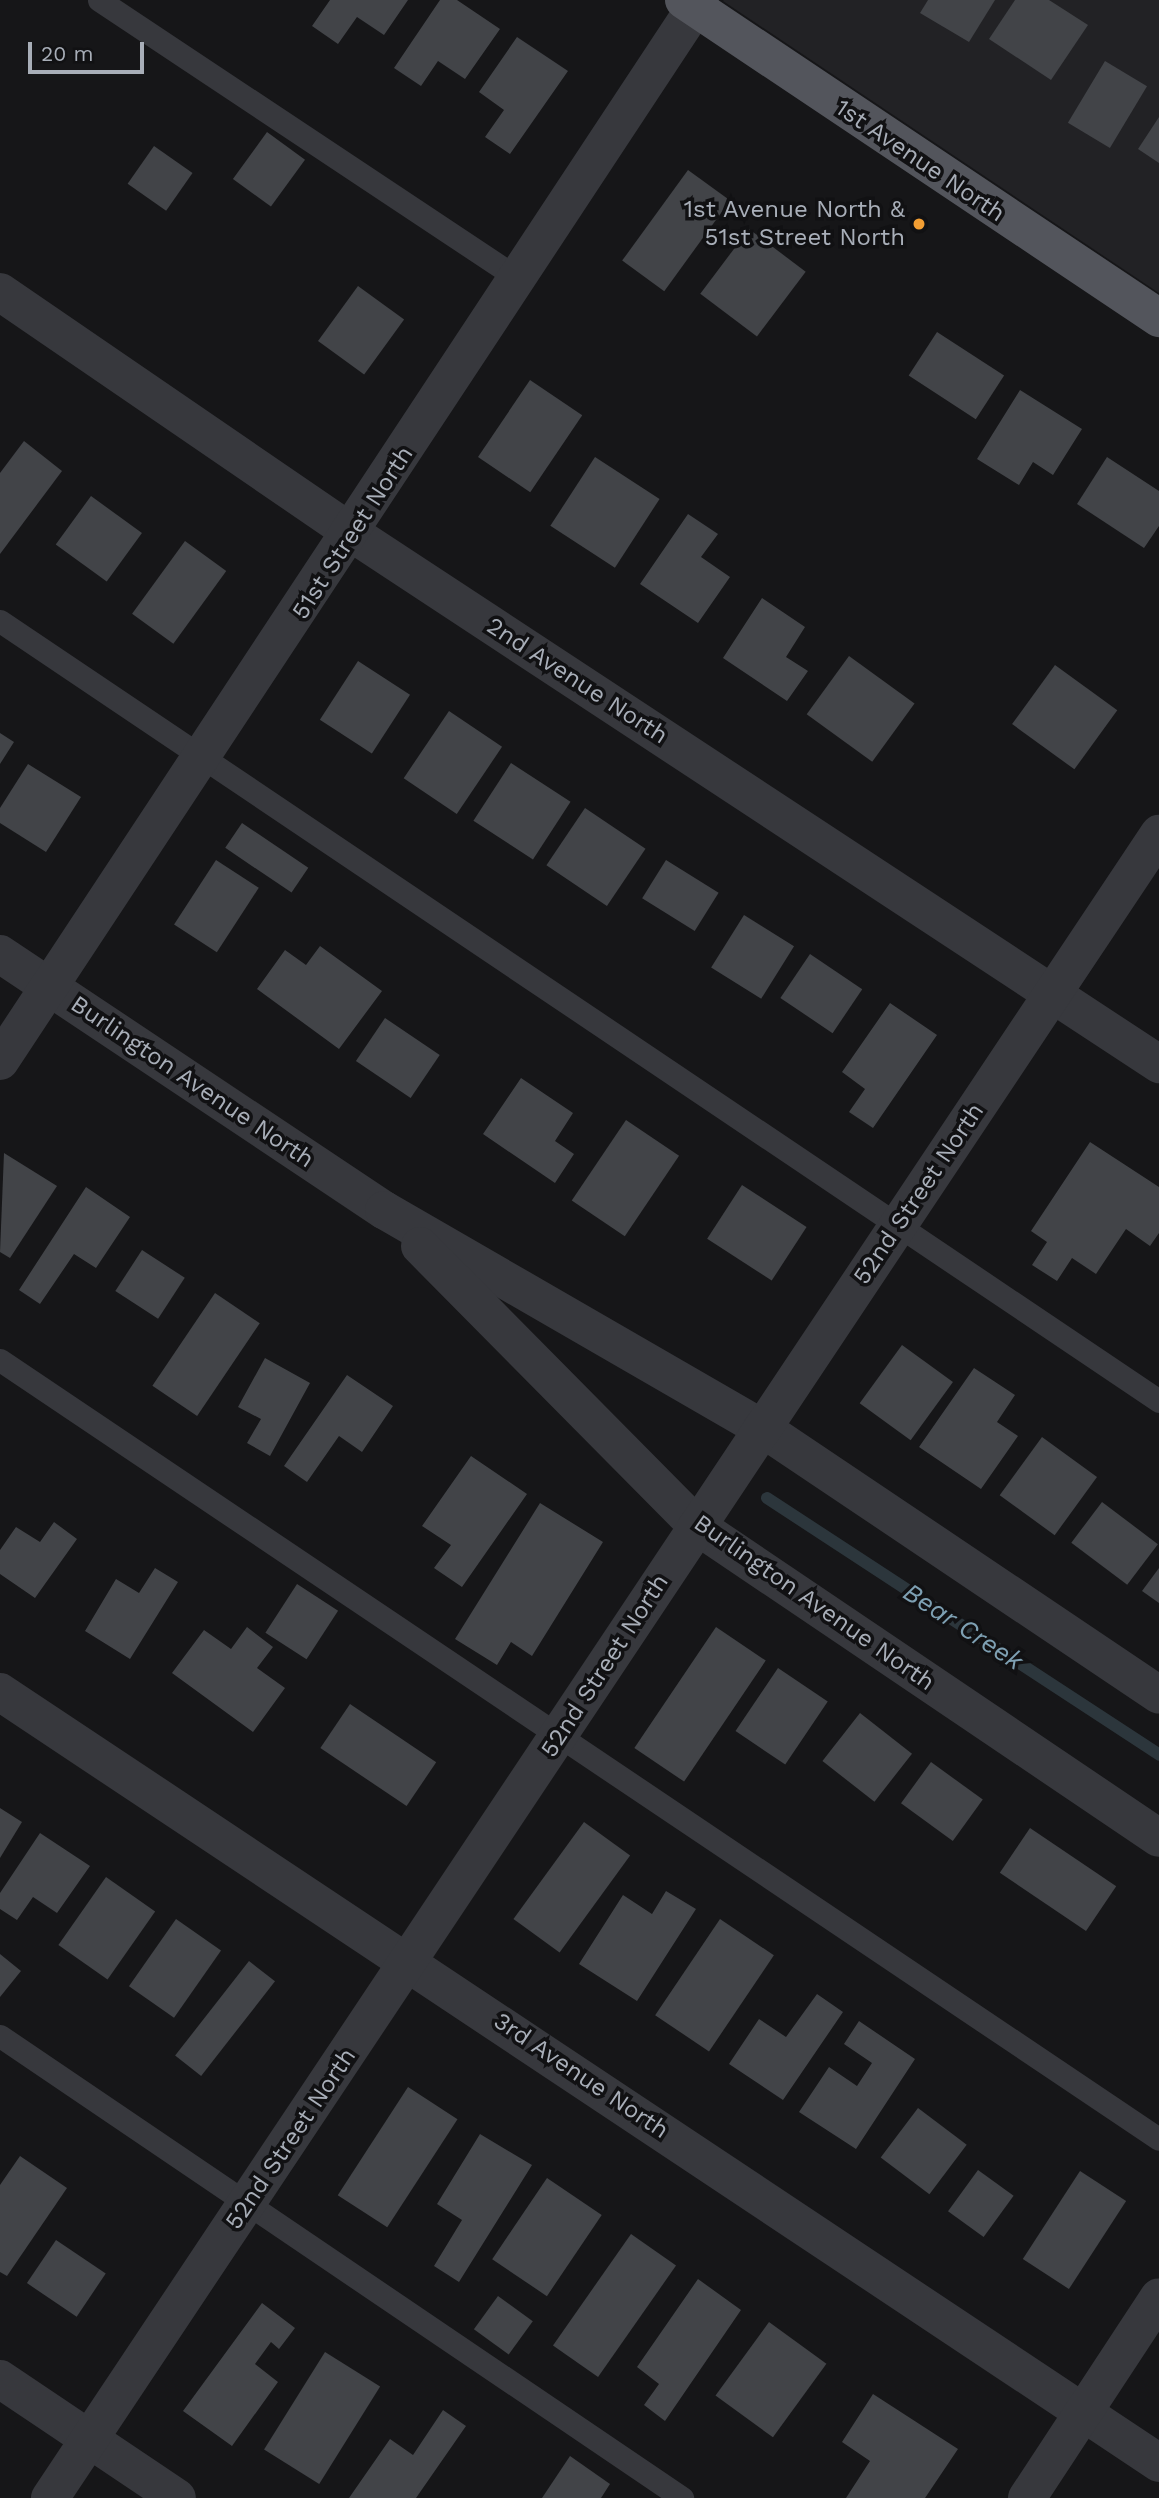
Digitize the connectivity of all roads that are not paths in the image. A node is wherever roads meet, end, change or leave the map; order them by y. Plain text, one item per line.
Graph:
1 (99, 0) edge
2 (693, 3) edge
3 (519, 279) junction
4 (0, 292) edge
5 (1159, 318) edge
6 (353, 534) junction
7 (0, 621) edge
8 (202, 760) junction
9 (1159, 834) edge
10 (0, 954) edge
11 (50, 987) junction
12 (1053, 994) junction
13 (0, 1061) edge
14 (1159, 1065) edge
15 (384, 1209) junction
16 (897, 1227) junction
17 (0, 1360) edge
18 (1159, 1401) edge
19 (762, 1428) junction
20 (697, 1526) junction
21 (0, 1692) edge
22 (1159, 1695) edge
23 (559, 1736) junction
24 (1159, 1838) edge
25 (411, 1962) junction
26 (0, 2036) edge
27 (1159, 2139) edge
28 (248, 2203) junction
29 (1159, 2297) edge
30 (0, 2379) edge
31 (1083, 2413) junction
32 (89, 2438) junction
33 (1159, 2463) edge
34 (50, 2498) edge
35 (177, 2498) edge
36 (682, 2498) edge
37 (1027, 2498) edge

1 - 3 lane
2 - 3 street, 51st Street North
2 - 5 main road, 1st Avenue North
3 - 6 street, 51st Street North
4 - 6 street, 2nd Avenue North
6 - 8 street, 51st Street North
6 - 12 street, 2nd Avenue North
7 - 8 lane
8 - 11 street, 51st Street North
8 - 16 lane
9 - 12 street, 52nd Street North
10 - 11 street, Burlington Avenue North
11 - 13 street, 51st Street North
11 - 15 street, Burlington Avenue North
12 - 14 street, 2nd Avenue North
12 - 16 street, 52nd Street North
15 - 19 street, Burlington Avenue North
15 - 20 street, Burlington Avenue North
16 - 18 lane
16 - 19 street, 52nd Street North
17 - 23 lane
19 - 20 street, 52nd Street North
19 - 22 street, Burlington Avenue North
20 - 23 street, 52nd Street North
20 - 24 street, Burlington Avenue North
21 - 25 street, 3rd Avenue North
23 - 25 street, 52nd Street North
23 - 27 lane
25 - 28 street, 52nd Street North
25 - 31 street, 3rd Avenue North
26 - 28 lane
28 - 32 street, 52nd Street North
28 - 36 lane
29 - 31 street
30 - 32 street
31 - 33 street, 3rd Avenue North
31 - 37 street
32 - 34 street, 52nd Street North
32 - 35 street

